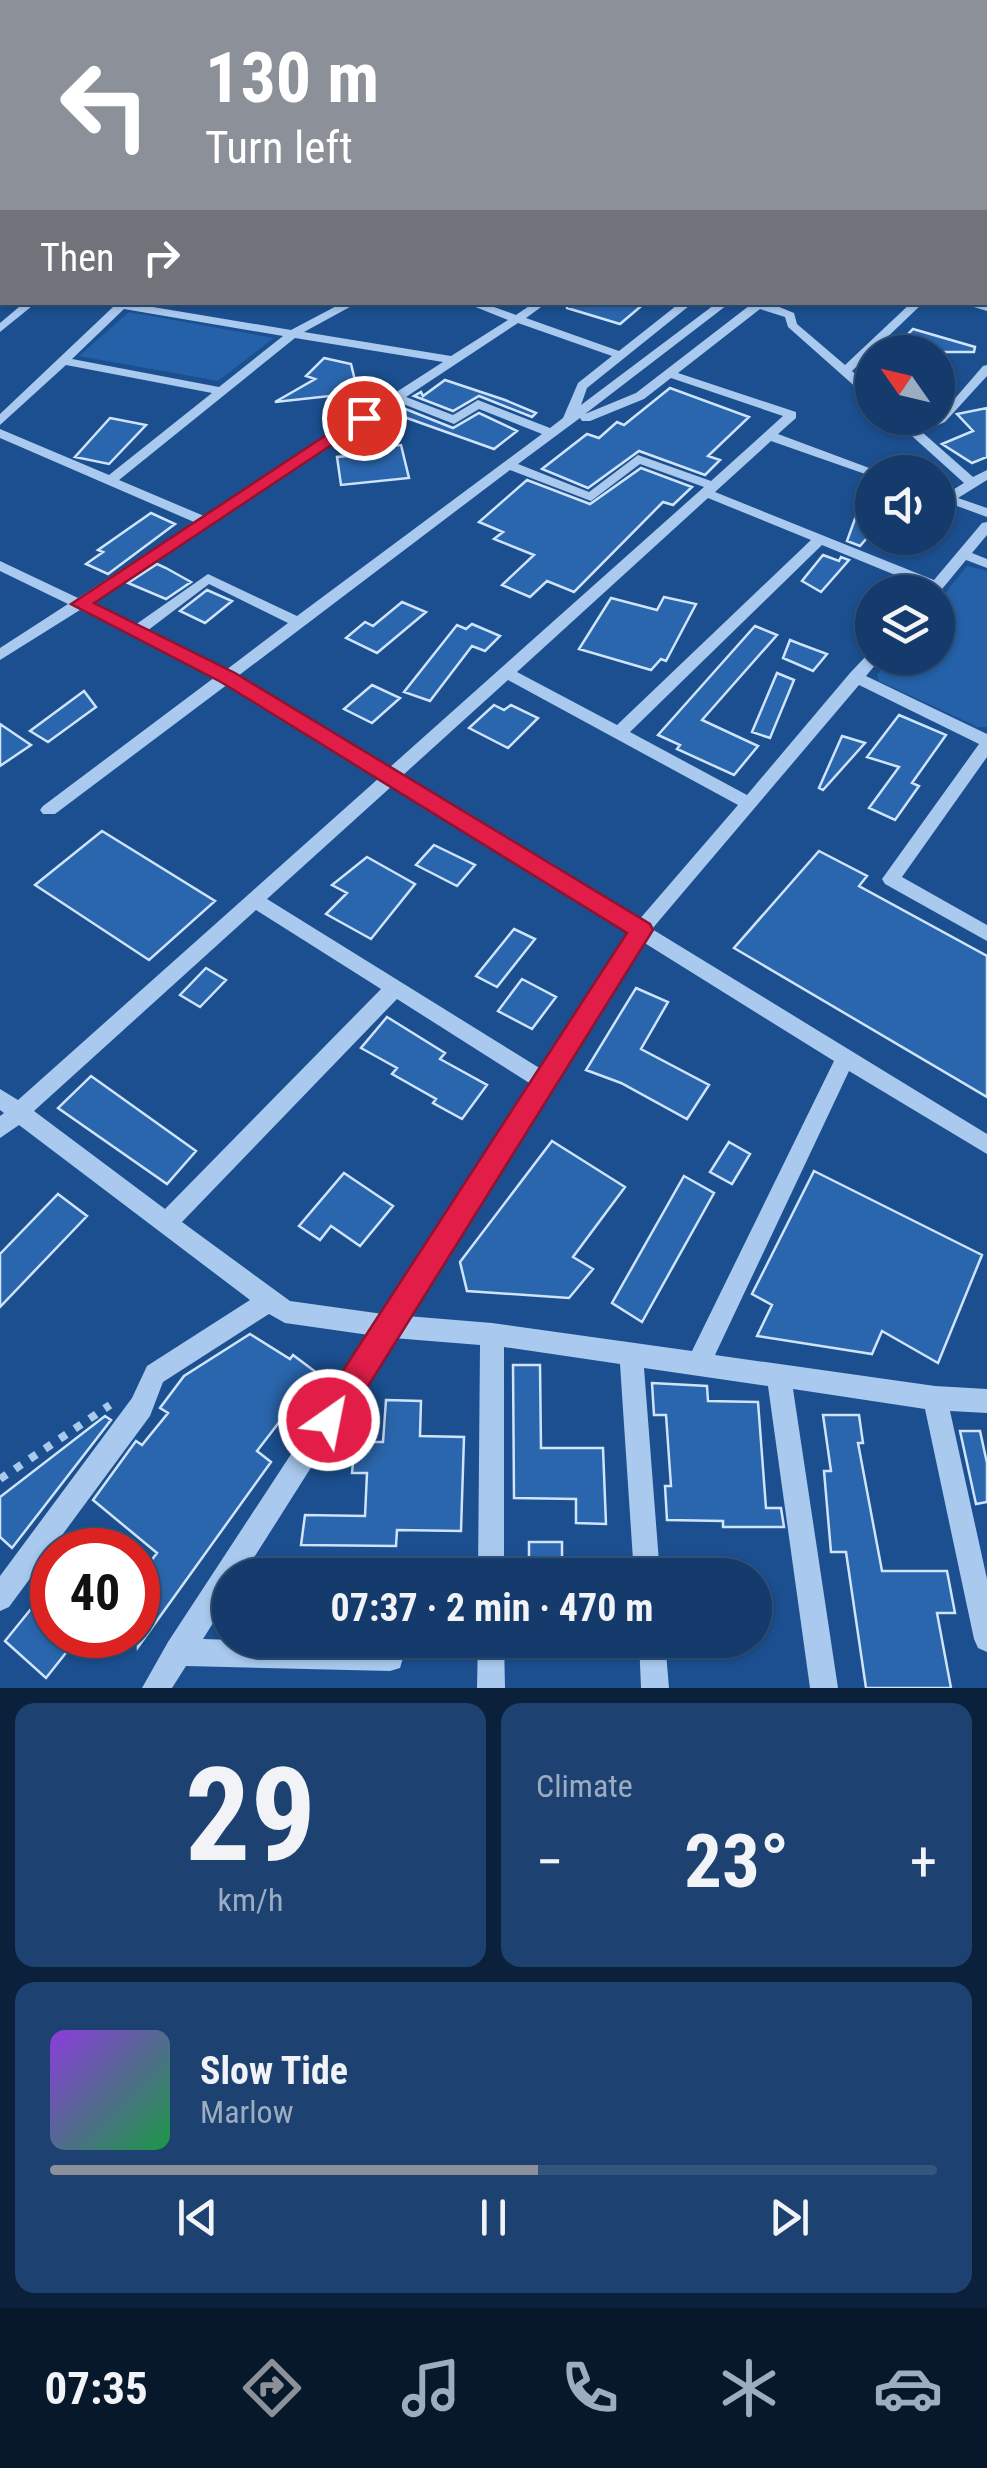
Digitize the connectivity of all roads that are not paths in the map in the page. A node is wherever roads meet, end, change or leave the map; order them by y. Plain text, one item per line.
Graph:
1 (28, 305) edge
2 (116, 305) edge
3 (190, 305) edge
4 (348, 305) edge
5 (477, 305) edge
6 (538, 305) edge
7 (685, 305) edge
8 (722, 305) edge
9 (760, 305) edge
10 (764, 305) edge
11 (916, 305) edge
12 (121, 306) junction
13 (180, 315) junction
14 (518, 319) junction
15 (0, 329) edge
16 (292, 334) junction
17 (620, 355) junction
18 (452, 360) junction
19 (64, 361) junction
20 (987, 369) edge
21 (845, 371) junction
22 (670, 374) junction
23 (855, 380) edge
24 (222, 391) junction
25 (396, 397) junction
26 (955, 404) edge
27 (0, 421) edge
28 (567, 425) junction
29 (0, 433) edge
30 (553, 434) junction
31 (919, 435) edge
32 (770, 436) junction
33 (511, 466) junction
34 (855, 466) edge
35 (987, 474) edge
36 (110, 481) junction
37 (972, 482) junction
38 (710, 490) junction
39 (955, 490) edge
40 (955, 502) edge
41 (987, 513) edge
42 (205, 522) junction
43 (987, 526) edge
44 (820, 539) junction
45 (963, 554) junction
46 (0, 564) edge
47 (987, 564) edge
48 (902, 575) edge
49 (946, 575) edge
50 (80, 604) junction
51 (299, 623) junction
52 (137, 630) junction
53 (0, 655) edge
54 (507, 672) junction
55 (228, 677) junction
56 (856, 677) joint
57 (619, 733) junction
58 (987, 743) edge
59 (393, 776) junction
60 (748, 802) junction
61 (49, 810) dead end
62 (253, 899) junction
63 (641, 930) junction
64 (987, 934) edge
65 (396, 987) junction
66 (844, 1061) junction
67 (542, 1081) junction
68 (0, 1098) edge
69 (19, 1113) junction
70 (0, 1130) edge
71 (987, 1146) edge
72 (165, 1224) junction
73 (267, 1302) junction
74 (390, 1326) junction
75 (492, 1334) junction
76 (631, 1356) junction
77 (698, 1365) junction
78 (779, 1376) junction
79 (935, 1398) junction
80 (987, 1401) edge
81 (491, 1558) edge
82 (646, 1558) edge
83 (0, 1598) edge
84 (987, 1639) edge
85 (178, 1652) junction
86 (212, 1653) edge
87 (491, 1658) edge
88 (653, 1658) edge
89 (156, 1688) edge
90 (491, 1688) edge
91 (655, 1688) edge
92 (824, 1688) edge

1 - 15 street
2 - 12 street
3 - 13 street
4 - 16 street
5 - 14 street
6 - 14 street
7 - 17 street
8 - 28 street
9 - 22 street
10 - 21 street
11 - 21 street
12 - 13 street
12 - 19 street
13 - 16 street
14 - 17 street
14 - 18 street
16 - 18 street
16 - 24 street
17 - 28 street
18 - 25 street
19 - 24 street
19 - 27 street
20 - 26 street
21 - 23 street
22 - 28 street
22 - 32 street
24 - 36 street
25 - 30 street
25 - 42 street
28 - 30 street
29 - 36 street
30 - 33 street
31 - 37 street
32 - 34 street
32 - 38 street
33 - 38 street
33 - 51 street
35 - 37 street
36 - 42 street
37 - 39 street
38 - 44 street
38 - 54 street
40 - 41 street
42 - 50 street
43 - 45 street
44 - 48 street
44 - 57 street
45 - 47 street
45 - 49 street
46 - 50 street
50 - 52 street
50 - 53 street
51 - 52 street
51 - 55 street
52 - 55 street
54 - 57 street
54 - 59 street
55 - 59 street
55 - 61 street
56 - 58 street
56 - 60 street
57 - 60 street
58 - 64 street
59 - 62 street
59 - 63 street
60 - 63 street
62 - 65 street
62 - 69 street
63 - 66 street
63 - 67 street
65 - 67 street
65 - 72 street
66 - 71 street
66 - 77 street
67 - 74 street
68 - 69 street
69 - 70 street
69 - 72 street
72 - 73 street
73 - 74 street
73 - 83 street
74 - 75 street
74 - 85 street
75 - 76 street
75 - 81 street
76 - 77 street
76 - 82 street
77 - 78 street
78 - 79 street
78 - 92 street
79 - 80 street
79 - 84 street
85 - 86 street
85 - 89 street
87 - 90 street
88 - 91 street

